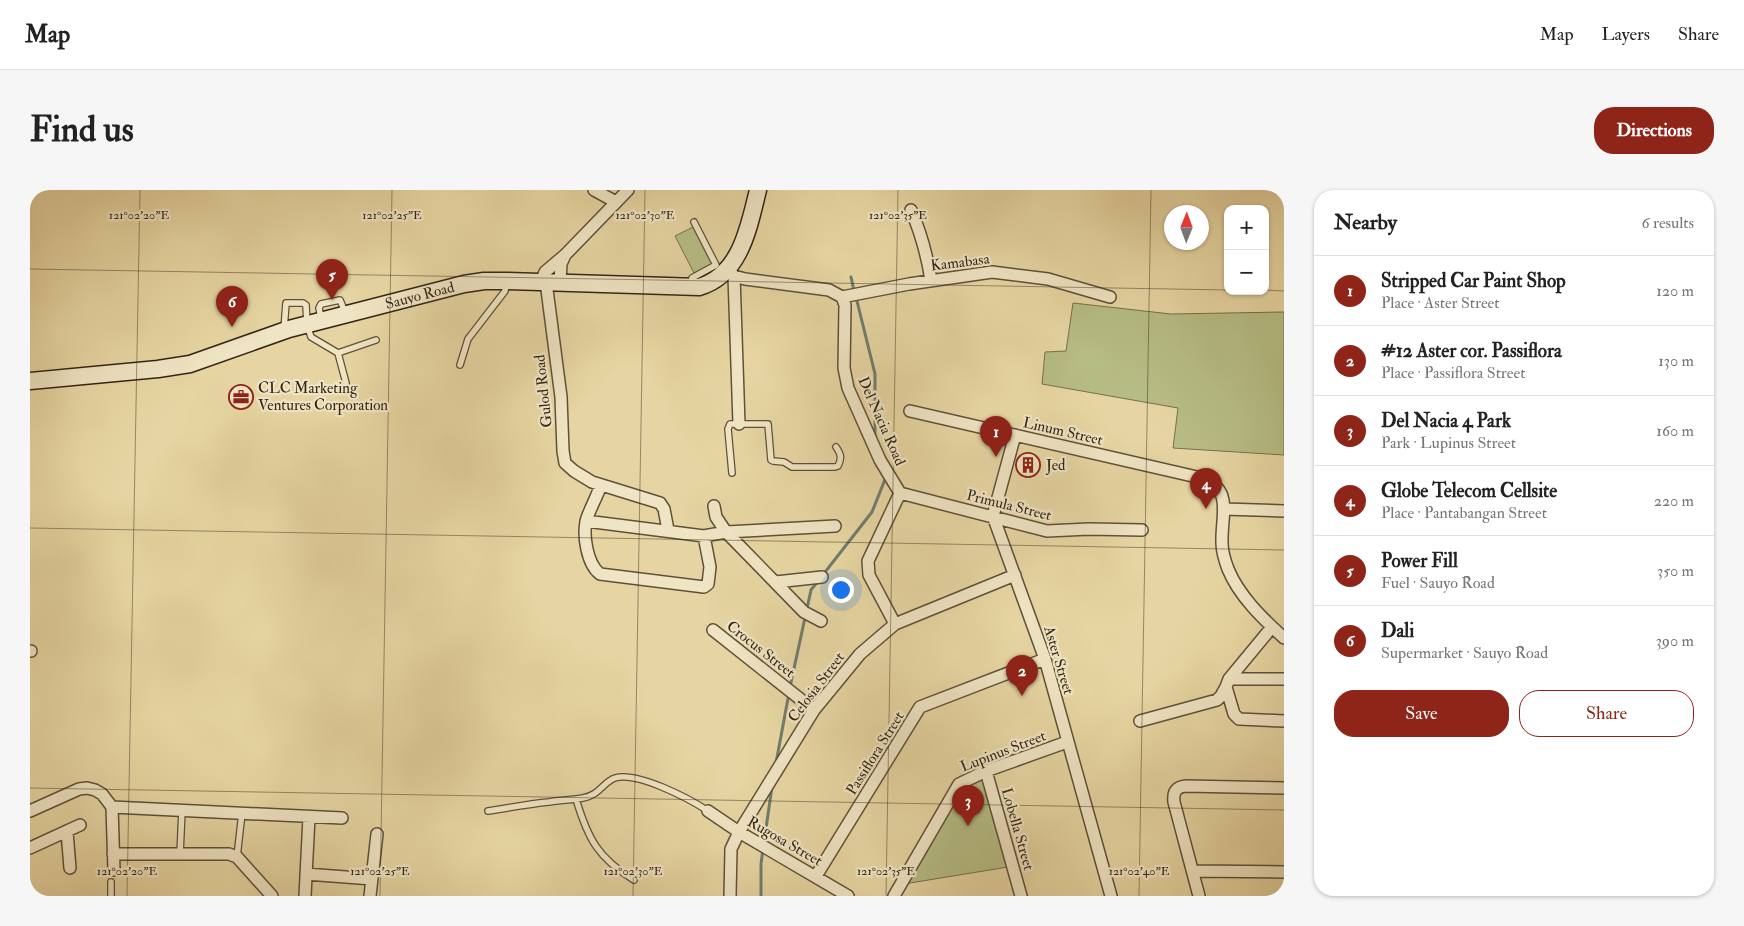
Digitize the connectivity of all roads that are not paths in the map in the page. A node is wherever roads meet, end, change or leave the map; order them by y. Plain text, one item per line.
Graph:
1 (594, 190) edge
2 (628, 190) edge
3 (758, 190) edge
4 (616, 202) junction
5 (911, 210) dead end
6 (694, 222) dead end
7 (565, 255) junction
8 (731, 273) junction
9 (931, 280) junction
10 (506, 281) junction
11 (549, 282) junction
12 (690, 287) junction
13 (842, 297) junction
14 (1110, 297) dead end
15 (314, 323) junction
16 (284, 331) junction
17 (376, 340) dead end
18 (338, 353) junction
19 (460, 365) dead end
20 (30, 381) edge
21 (346, 383) dead end
22 (910, 411) dead end
23 (739, 424) junction
24 (1014, 435) junction
25 (836, 447) dead end
26 (732, 473) dead end
27 (597, 483) junction
28 (900, 493) junction
29 (714, 506) dead end
30 (1224, 509) junction
31 (1284, 510) edge
32 (994, 516) junction
33 (586, 521) junction
34 (835, 526) dead end
35 (668, 530) junction
36 (1142, 530) dead end
37 (726, 532) junction
38 (704, 536) junction
39 (1015, 575) junction
40 (822, 577) dead end
41 (776, 582) junction
42 (821, 621) dead end
43 (895, 624) junction
44 (1272, 626) junction
45 (713, 630) dead end
46 (1284, 638) edge
47 (1045, 659) junction
48 (1284, 679) edge
49 (1227, 683) junction
50 (814, 710) junction
51 (1140, 721) dead end
52 (1284, 721) edge
53 (1068, 742) junction
54 (986, 771) junction
55 (1284, 788) edge
56 (576, 799) junction
57 (112, 807) junction
58 (182, 810) junction
59 (30, 811) edge
60 (488, 811) dead end
61 (708, 811) joint
62 (242, 813) junction
63 (309, 817) junction
64 (342, 818) dead end
65 (80, 826) dead end
66 (67, 832) junction
67 (738, 832) junction
68 (377, 834) dead end
69 (30, 848) edge
70 (113, 854) junction
71 (180, 854) junction
72 (237, 857) junction
73 (70, 868) dead end
74 (114, 870) dead end
75 (1193, 871) junction
76 (1284, 872) edge
77 (306, 874) junction
78 (816, 876) junction
79 (372, 879) junction
80 (634, 880) dead end
81 (111, 882) dead end
82 (111, 896) edge
83 (272, 896) edge
84 (305, 896) edge
85 (370, 896) edge
86 (730, 896) edge
87 (848, 896) edge
88 (894, 896) edge
89 (1021, 896) edge
90 (1111, 896) edge
91 (1199, 896) edge

1 - 4 street
2 - 4 street
3 - 8 main road, Sauyo Road
4 - 7 street
5 - 9 street
6 - 12 lane
7 - 11 street, Gulod Road
7 - 11 street
8 - 12 main road, Sauyo Road
8 - 13 street
8 - 23 street
9 - 13 street, Kamabasa
9 - 14 street, Kamabasa
10 - 11 main road, Sauyo Road
10 - 15 main road, Sauyo Road
10 - 19 lane
11 - 12 main road, Sauyo Road
11 - 27 street, Gulod Road
13 - 28 street, Del Nacia Road
15 - 16 main road, Sauyo Road
15 - 16 lane
15 - 18 lane
16 - 20 main road, Sauyo Road
17 - 18 lane
18 - 21 lane
22 - 24 street, Linum Street
23 - 25 lane
23 - 26 lane
24 - 30 street, Linum Street
24 - 32 street
27 - 33 street
27 - 35 street, Gulod Road
28 - 32 street, Primula Street
28 - 43 street
29 - 37 street
30 - 31 street
30 - 44 street
32 - 36 street, Primula Street
32 - 39 street, Aster Street
33 - 35 street
33 - 38 street
34 - 37 street
35 - 38 street
37 - 38 street
37 - 41 street
39 - 43 street, Celosia Street
39 - 47 street, Aster Street
40 - 41 street
41 - 42 street
43 - 50 street, Celosia Street
44 - 46 street
44 - 49 street
45 - 50 street, Crocus Street
47 - 53 street, Aster Street
47 - 78 street, Passiflora Street
48 - 49 street
49 - 51 street
49 - 52 street
50 - 67 street, Celosia Street
53 - 54 street, Lupinus Street
53 - 90 street, Aster Street
54 - 88 street, Lupinus Street
54 - 89 street, Lobella Street
55 - 75 street
56 - 60 lane
56 - 61 lane
56 - 80 lane
57 - 58 street
57 - 59 street
57 - 70 street
58 - 62 street
58 - 71 lane
61 - 67 street, Rugosa Street
62 - 63 street
62 - 72 lane
63 - 64 street
63 - 77 street
65 - 66 street
66 - 69 street
66 - 73 street
67 - 78 street, Rugosa Street
67 - 86 street, Celosia Street
68 - 79 street
70 - 71 street
70 - 74 street
71 - 72 street
72 - 83 street
75 - 76 street
75 - 91 street
77 - 79 street
77 - 84 street
78 - 87 street, Rugosa Street
79 - 85 street
81 - 82 lane

